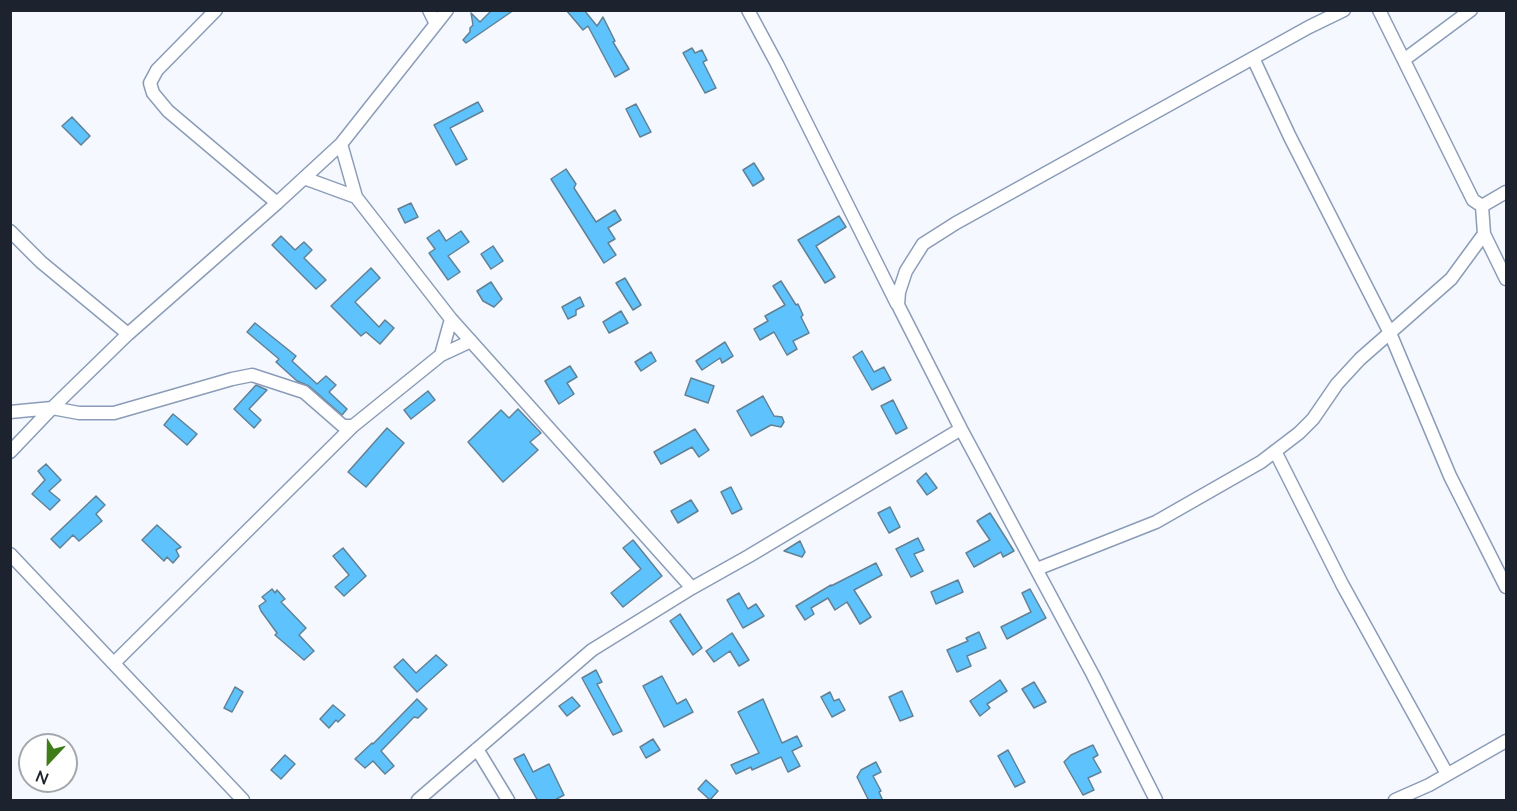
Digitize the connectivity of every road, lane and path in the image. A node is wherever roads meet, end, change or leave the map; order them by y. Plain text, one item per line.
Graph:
1 (216, 10) edge
2 (429, 10) edge
3 (447, 10) edge
4 (748, 10) edge
5 (1344, 10) edge
6 (1379, 10) edge
7 (1471, 10) edge
8 (436, 24) junction
9 (1253, 58) junction
10 (1405, 59) junction
11 (341, 144) junction
12 (304, 178) junction
13 (1506, 192) edge
14 (356, 197) junction
15 (277, 203) junction
16 (1482, 206) junction
17 (10, 231) edge
18 (1484, 234) junction
19 (1506, 279) edge
20 (898, 305) junction
21 (450, 318) junction
22 (1390, 333) junction
23 (128, 334) junction
24 (471, 341) junction
25 (441, 355) junction
26 (52, 408) junction
27 (10, 412) edge
28 (353, 426) junction
29 (961, 429) junction
30 (10, 452) edge
31 (1275, 452) junction
32 (10, 554) edge
33 (1037, 569) junction
34 (1505, 578) edge
35 (692, 588) junction
36 (114, 663) junction
37 (1506, 741) edge
38 (477, 749) junction
39 (1447, 774) junction
40 (243, 801) edge
41 (418, 801) edge
42 (508, 801) edge
43 (1156, 801) edge
44 (1395, 801) edge

1 - 15 street
2 - 8 street
3 - 8 street
4 - 20 street
5 - 9 street
6 - 10 street
7 - 10 street
8 - 11 street
9 - 20 street
9 - 22 street
10 - 16 street
11 - 12 street
11 - 14 street
12 - 14 street
12 - 15 street
13 - 16 street
14 - 21 street
15 - 23 street
16 - 18 street
17 - 23 street
18 - 19 street
18 - 22 street
20 - 29 street
21 - 24 street
21 - 25 street
22 - 31 street
22 - 34 street
23 - 26 street
24 - 25 street
24 - 35 street
25 - 28 street
26 - 27 street
26 - 28 street
26 - 30 street
28 - 36 street
29 - 33 street
29 - 35 street
31 - 33 street
31 - 39 street
32 - 36 street
33 - 43 street
35 - 38 street
36 - 40 street
37 - 39 street
38 - 41 street
38 - 42 street
39 - 44 street

